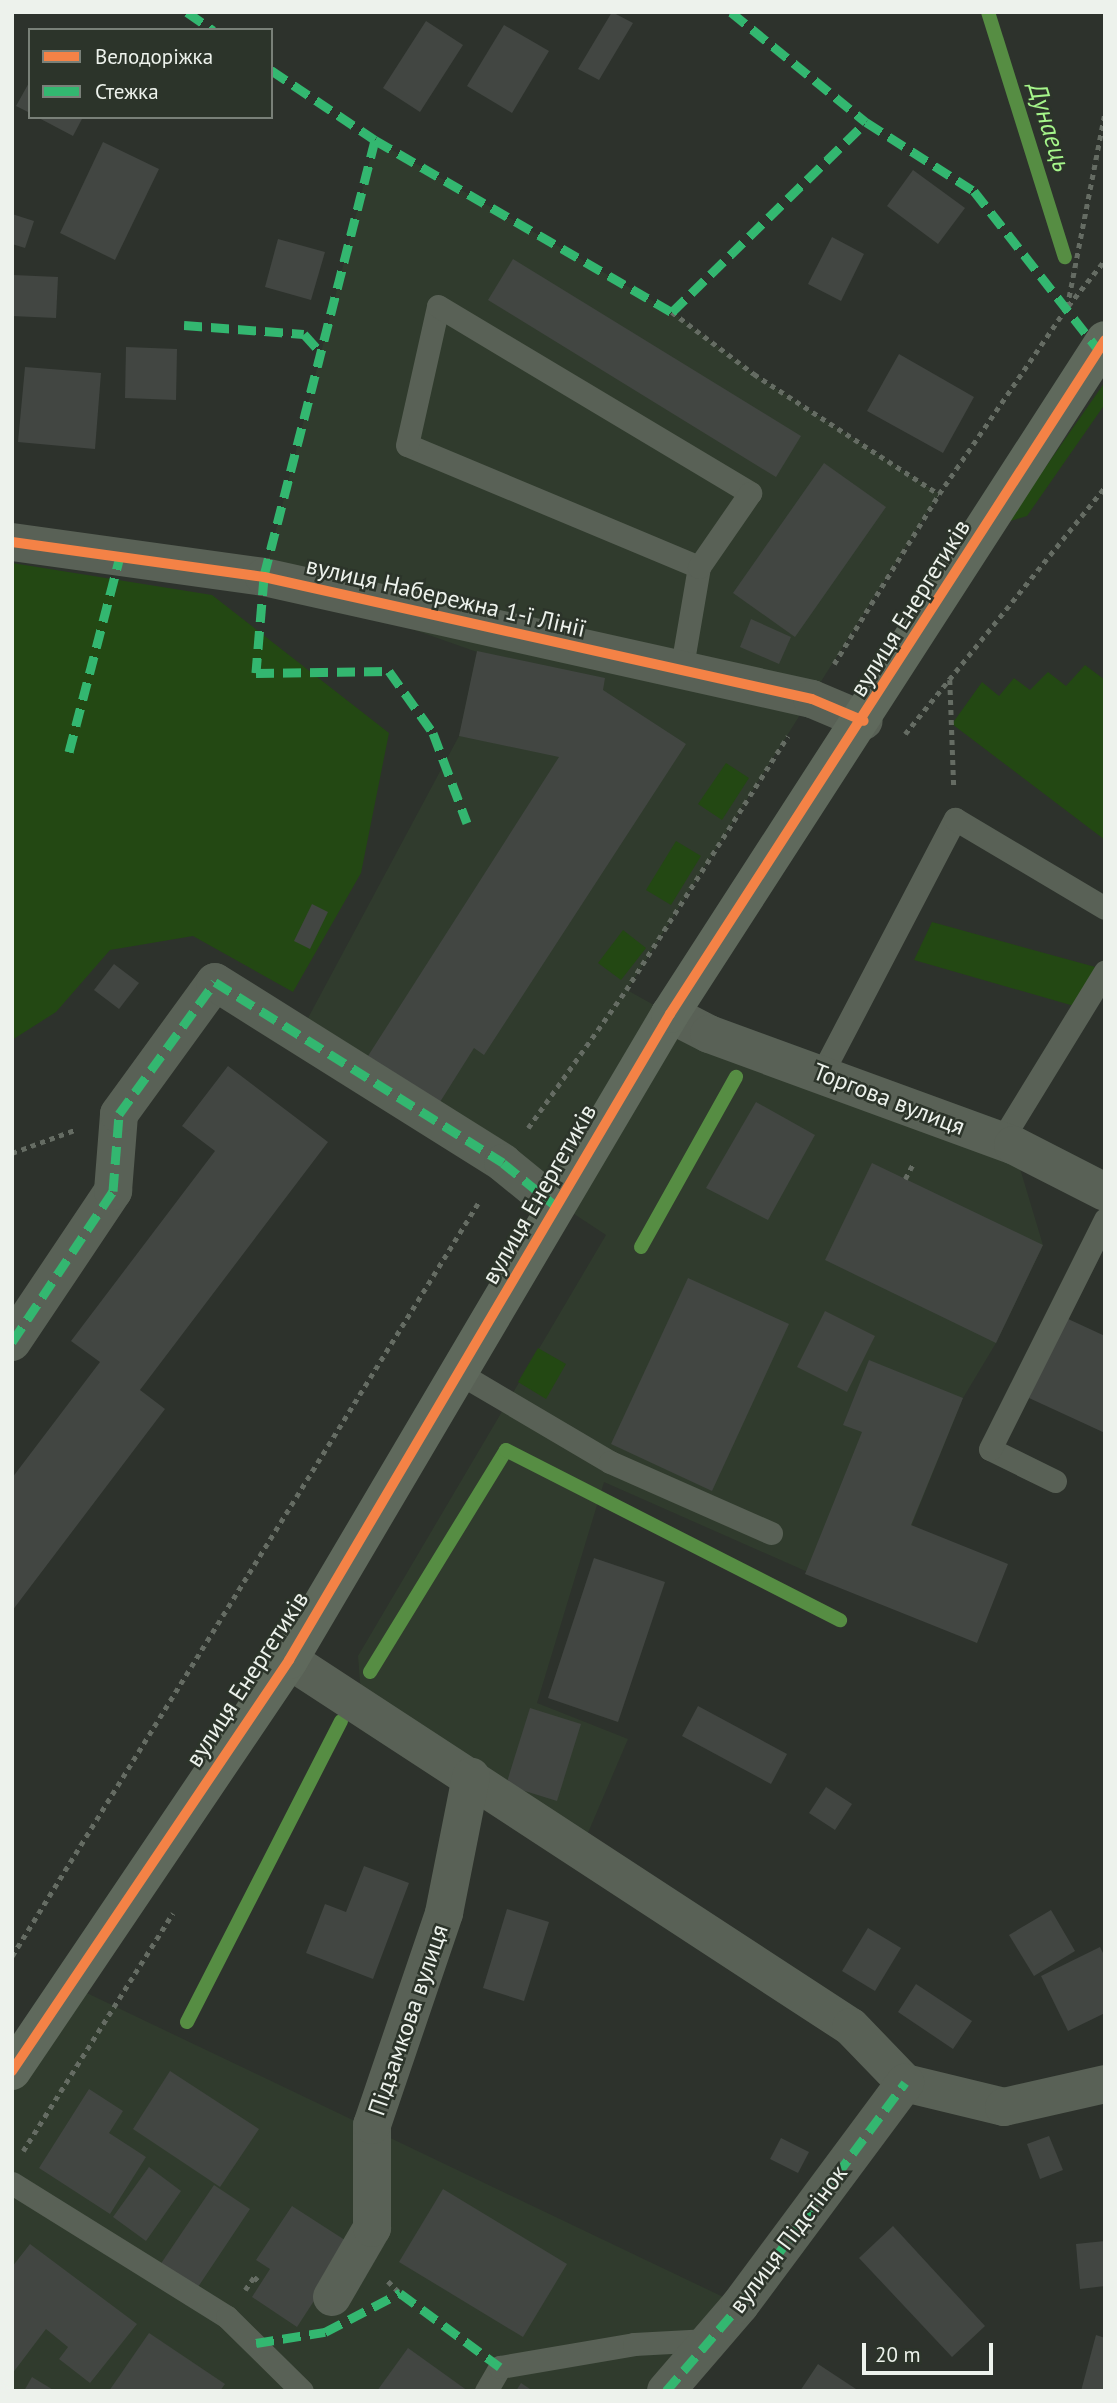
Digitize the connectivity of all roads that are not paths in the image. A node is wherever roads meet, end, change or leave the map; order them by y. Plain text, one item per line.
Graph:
1 (1105, 340) edge
2 (12, 542) edge
3 (699, 567) junction
4 (681, 672) junction
5 (864, 721) junction
6 (1105, 908) edge
7 (1105, 971) edge
8 (670, 1014) junction
9 (822, 1073) junction
10 (1001, 1141) junction
11 (1105, 1192) edge
12 (556, 1206) junction
13 (1105, 1219) edge
14 (12, 1342) edge
15 (459, 1373) junction
16 (1055, 1481) dead end
17 (771, 1533) dead end
18 (289, 1660) junction
19 (471, 1777) junction
20 (12, 2071) edge
21 (905, 2083) junction
22 (1105, 2084) edge
23 (12, 2183) edge
24 (332, 2297) dead end
25 (708, 2340) junction
26 (302, 2391) edge
27 (486, 2391) edge
28 (666, 2391) edge

1 - 5 main road, вулиця Енергетиків
2 - 4 street, вулиця Набережна 1-ї Лінії
3 - 3 lane
3 - 4 lane
4 - 5 street, вулиця Набережна 1-ї Лінії
5 - 8 main road, вулиця Енергетиків
6 - 9 lane
7 - 10 lane
8 - 9 street, Торгова вулиця
8 - 12 main road, вулиця Енергетиків
9 - 10 street, Торгова вулиця
10 - 11 street, Торгова вулиця
12 - 14 street
12 - 15 main road, вулиця Енергетиків
13 - 16 lane
15 - 17 lane
15 - 18 main road, вулиця Енергетиків
18 - 19 street
18 - 20 main road, вулиця Енергетиків
19 - 21 street
19 - 24 street, Підзамкова вулиця
21 - 22 street
21 - 25 street, вулиця Підстінок
23 - 26 lane
25 - 27 lane
25 - 28 street, вулиця Підстінок

